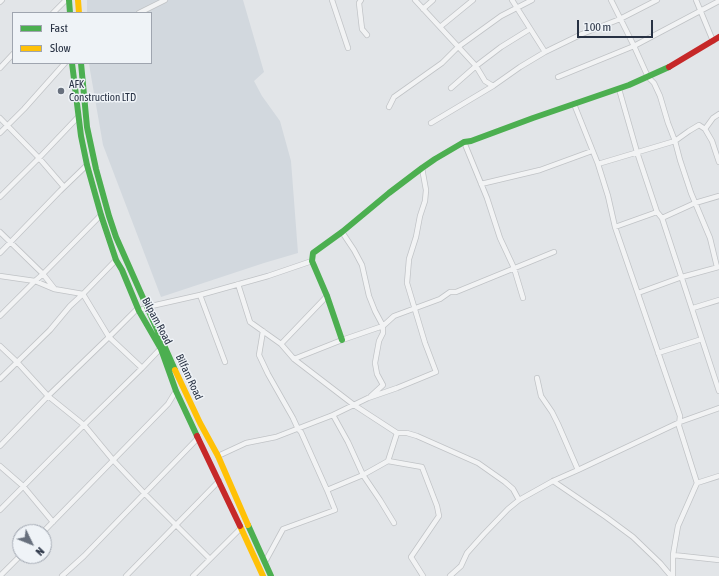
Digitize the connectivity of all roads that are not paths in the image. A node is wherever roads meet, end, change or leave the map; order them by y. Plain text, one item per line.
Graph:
1 (68, 0) edge
2 (78, 0) edge
3 (165, 0) edge
4 (332, 0) edge
5 (361, 0) edge
6 (415, 0) edge
7 (433, 0) edge
8 (473, 0) edge
9 (512, 0) edge
10 (532, 0) edge
11 (611, 0) edge
12 (657, 0) edge
13 (696, 0) edge
14 (719, 1) edge
15 (517, 8) junction
16 (423, 9) junction
17 (701, 11) junction
18 (54, 12) edge
19 (70, 12) edge
20 (79, 12) edge
21 (141, 12) edge
22 (620, 18) junction
23 (440, 27) junction
24 (530, 29) junction
25 (367, 35) dead end
26 (719, 37) edge
27 (713, 41) junction
28 (634, 46) junction
29 (458, 47) junction
30 (348, 48) dead end
31 (545, 52) junction
32 (12, 55) edge
33 (64, 64) edge
34 (72, 64) edge
35 (82, 64) edge
36 (476, 66) junction
37 (0, 68) edge
38 (558, 77) dead end
39 (648, 77) junction
40 (492, 86) junction
41 (451, 88) dead end
42 (619, 89) junction
43 (574, 104) junction
44 (389, 107) dead end
45 (719, 114) edge
46 (78, 117) junction
47 (0, 118) edge
48 (431, 123) dead end
49 (8, 125) junction
50 (704, 129) junction
51 (0, 133) edge
52 (464, 142) junction
53 (675, 142) junction
54 (592, 151) junction
55 (637, 152) junction
56 (39, 158) junction
57 (719, 162) edge
58 (598, 164) junction
59 (87, 165) junction
60 (422, 168) junction
61 (481, 184) junction
62 (64, 187) junction
63 (719, 196) edge
64 (0, 197) edge
65 (695, 203) junction
66 (658, 212) junction
67 (101, 215) junction
68 (662, 218) junction
69 (615, 227) junction
70 (0, 232) edge
71 (342, 232) junction
72 (11, 242) junction
73 (554, 252) dead end
74 (0, 253) edge
75 (116, 260) junction
76 (312, 261) junction
77 (718, 267) edge
78 (514, 268) junction
79 (43, 274) junction
80 (0, 276) edge
81 (682, 277) junction
82 (35, 281) junction
83 (238, 284) junction
84 (54, 289) junction
85 (638, 293) junction
86 (83, 294) junction
87 (200, 295) junction
88 (327, 296) junction
89 (523, 298) dead end
90 (719, 300) edge
91 (147, 307) junction
92 (414, 308) junction
93 (693, 308) dead end
94 (139, 309) junction
95 (0, 316) edge
96 (384, 326) junction
97 (263, 331) junction
98 (109, 338) junction
99 (702, 339) junction
100 (342, 340) junction
101 (280, 344) junction
102 (0, 346) edge
103 (162, 346) junction
104 (658, 354) junction
105 (294, 359) junction
106 (17, 362) junction
107 (225, 362) dead end
108 (142, 368) junction
109 (537, 378) dead end
110 (0, 379) edge
111 (176, 391) junction
112 (719, 392) edge
113 (48, 396) junction
114 (368, 398) junction
115 (354, 405) junction
116 (719, 408) edge
117 (333, 415) junction
118 (680, 422) junction
119 (84, 425) junction
120 (298, 429) junction
121 (397, 433) junction
122 (198, 438) junction
123 (0, 446) edge
124 (218, 456) junction
125 (113, 460) junction
126 (388, 461) junction
127 (0, 466) edge
128 (578, 470) junction
129 (363, 475) junction
130 (719, 476) edge
131 (219, 481) junction
132 (553, 481) junction
133 (697, 483) junction
134 (23, 486) junction
135 (328, 490) junction
136 (144, 493) junction
137 (519, 500) junction
138 (0, 510) edge
139 (53, 522) joint
140 (394, 523) dead end
141 (176, 524) junction
142 (241, 528) junction
143 (673, 555) junction
144 (210, 559) junction
145 (719, 560) edge
146 (265, 562) junction
147 (12, 564) edge
148 (0, 576) edge
149 (62, 576) edge
150 (126, 576) edge
151 (193, 576) edge
152 (263, 576) edge
153 (271, 576) edge
154 (423, 576) edge
155 (450, 576) edge
156 (672, 576) edge

1 - 18 street
1 - 19 main road
2 - 20 main road
3 - 21 street
4 - 30 street
5 - 25 street
6 - 16 street
7 - 16 street
8 - 23 street
9 - 15 street
10 - 15 street
11 - 22 street
12 - 22 street
13 - 17 street
14 - 17 street
15 - 24 street
15 - 29 street
16 - 23 street
17 - 27 street
17 - 28 street
22 - 28 street
22 - 31 street
23 - 29 street
24 - 31 street
24 - 36 street
26 - 27 main road
27 - 39 main road
28 - 38 street
28 - 39 street
29 - 36 street
29 - 44 street
31 - 40 street
32 - 37 street
33 - 49 street
34 - 46 main road, Bilpam Road
35 - 91 main road, Bilfam Road
36 - 40 street
36 - 41 street
39 - 42 main road
39 - 53 street
40 - 48 street
42 - 43 main road
42 - 55 street
43 - 52 main road
43 - 54 street
45 - 50 street
46 - 56 street
46 - 59 main road, Bilpam Road
47 - 49 street
49 - 51 street
49 - 56 street
50 - 53 street
50 - 57 street
52 - 60 main road
52 - 61 street
53 - 55 street
53 - 65 street
54 - 58 street
54 - 61 street
55 - 58 street
55 - 66 street
56 - 62 street
56 - 64 street
58 - 69 street
59 - 62 street
59 - 67 main road, Bilpam Road
60 - 71 main road
60 - 92 street
61 - 78 street
62 - 72 street
63 - 65 street
65 - 68 street
65 - 77 street
66 - 68 street
66 - 69 street
67 - 75 main road, Bilpam Road
67 - 79 street
68 - 81 street
69 - 85 street
70 - 72 street
71 - 76 main road
71 - 96 street
72 - 74 street
72 - 79 street
73 - 78 street
75 - 86 street
75 - 94 main road, Bilpam Road
76 - 83 street
76 - 88 main road
77 - 81 street
78 - 89 street
78 - 92 street
79 - 82 street
79 - 84 street
80 - 82 street
81 - 85 street
81 - 99 street
82 - 84 street
82 - 95 street
83 - 87 street
83 - 97 street
84 - 86 street
85 - 104 street
86 - 98 street
86 - 106 street
87 - 91 street
87 - 107 street
88 - 100 main road
88 - 101 street
90 - 93 street
91 - 94 street
91 - 103 main road, Bilfam Road
92 - 96 street
92 - 114 street
94 - 98 street
94 - 103 main road, Bilpam Road
96 - 100 street
96 - 114 street
97 - 101 street
97 - 120 street
98 - 108 street
98 - 113 street
99 - 104 street
99 - 112 street
100 - 105 street
101 - 105 street
102 - 106 street
103 - 108 street
103 - 111 main road, Bilpam Road
103 - 124 main road, Bilfam Road
104 - 118 street
105 - 115 street
106 - 110 street
106 - 113 street
108 - 119 street
109 - 128 street
111 - 122 main road, Bilpam Road
111 - 125 street
113 - 119 street
113 - 123 street
114 - 115 street
115 - 117 street
115 - 121 street
116 - 118 street
117 - 120 street
117 - 129 street
118 - 128 street
118 - 133 street
119 - 125 street
119 - 134 street
120 - 124 street
120 - 135 street
121 - 126 street
121 - 137 street
122 - 131 main road, Bilpam Road
122 - 136 street
124 - 146 main road, Bilfam Road
125 - 136 street
125 - 139 street
126 - 129 street
126 - 154 street
127 - 134 street
128 - 132 street
129 - 135 street
129 - 140 street
130 - 133 street
131 - 141 street
131 - 142 main road, Bilpam Road
132 - 137 street
132 - 156 street
133 - 143 street
134 - 138 street
134 - 139 street
135 - 146 street
136 - 141 street
136 - 149 street
137 - 155 street
141 - 144 street
141 - 150 street
142 - 144 street
142 - 152 main road, Bilpam Road
143 - 145 street
143 - 156 street
144 - 151 street
146 - 153 main road, Bilfam Road
147 - 148 street

